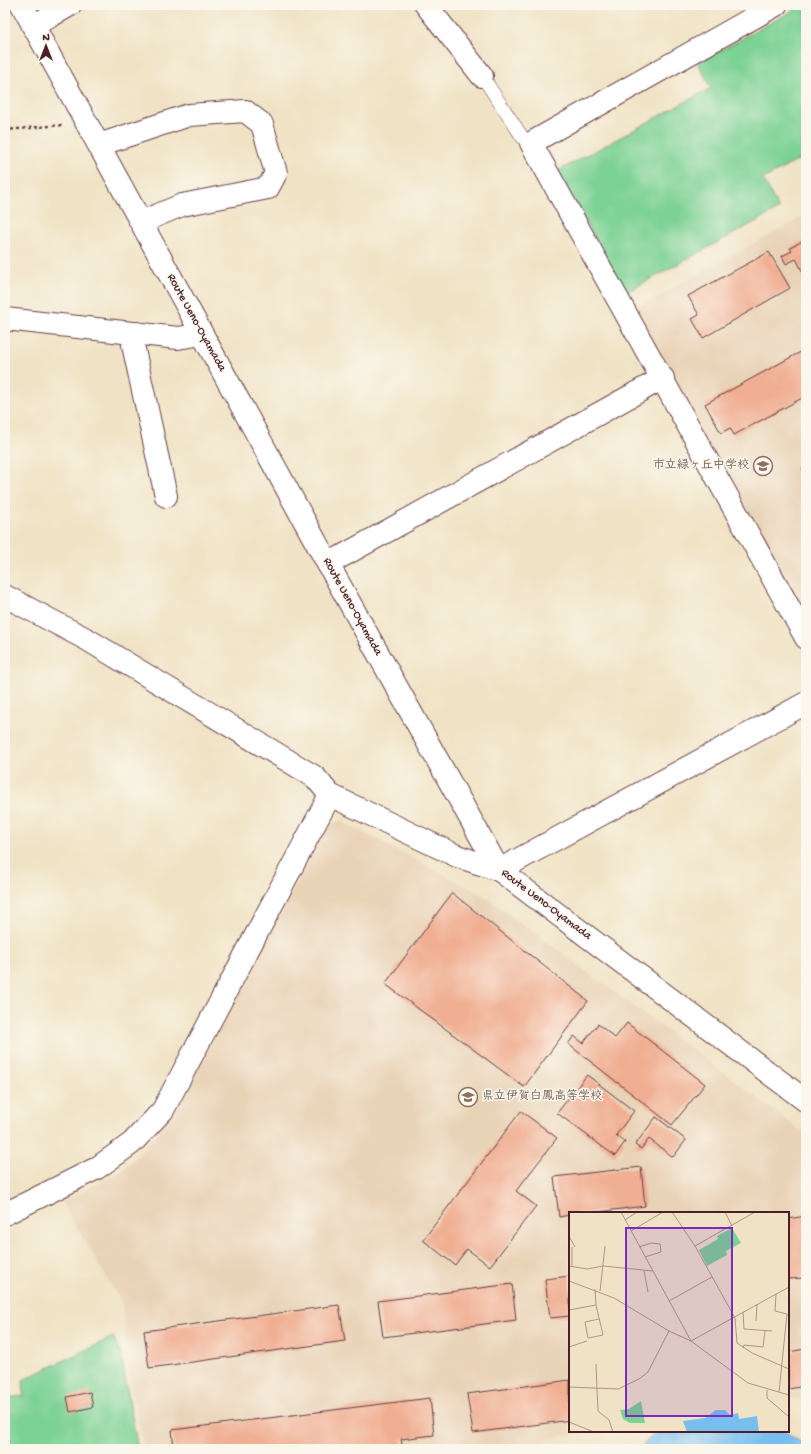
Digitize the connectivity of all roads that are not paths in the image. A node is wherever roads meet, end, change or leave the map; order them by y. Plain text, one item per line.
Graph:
1 (22, 5) edge
2 (70, 5) edge
3 (426, 5) edge
4 (776, 5) edge
5 (33, 26) junction
6 (482, 76) joint
7 (531, 143) junction
8 (99, 145) junction
9 (141, 222) junction
10 (5, 319) edge
11 (137, 333) junction
12 (202, 334) junction
13 (663, 378) junction
14 (166, 496) dead end
15 (328, 564) junction
16 (5, 596) edge
17 (806, 638) edge
18 (806, 703) edge
19 (330, 794) junction
20 (499, 870) junction
21 (806, 1101) edge
22 (5, 1214) edge

1 - 5 street, Route Ueno-Oyamada
2 - 5 street
3 - 6 street
4 - 7 street
5 - 8 street, Route Ueno-Oyamada
6 - 7 lane
7 - 13 street
8 - 9 street, Route Ueno-Oyamada
8 - 9 street
9 - 12 street, Route Ueno-Oyamada
10 - 11 street
11 - 12 street
11 - 14 street
12 - 15 street, Route Ueno-Oyamada
13 - 15 street
13 - 17 street
15 - 20 street, Route Ueno-Oyamada
16 - 19 street
18 - 20 street
19 - 20 street
19 - 22 street
20 - 21 street, Route Ueno-Oyamada

